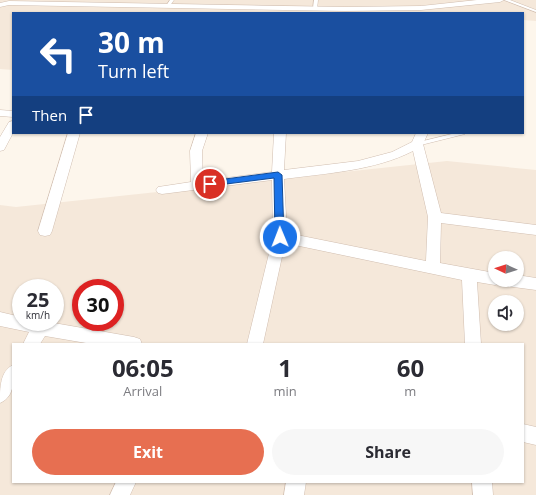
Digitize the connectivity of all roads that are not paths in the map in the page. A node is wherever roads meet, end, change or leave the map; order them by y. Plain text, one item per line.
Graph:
1 (500, 0) edge
2 (506, 0) edge
3 (53, 2) edge
4 (460, 2) edge
5 (170, 3) edge
6 (315, 4) edge
7 (0, 5) edge
8 (390, 11) edge
9 (536, 11) edge
10 (163, 12) edge
11 (0, 113) edge
12 (12, 114) edge
13 (12, 126) edge
14 (74, 134) edge
15 (201, 134) edge
16 (280, 134) edge
17 (454, 134) edge
18 (419, 138) edge
19 (0, 147) edge
20 (278, 175) junction
21 (197, 186) junction
22 (162, 190) dead end
23 (435, 217) junction
24 (536, 230) edge
25 (45, 231) dead end
26 (280, 237) junction
27 (433, 268) junction
28 (469, 275) junction
29 (488, 278) edge
30 (524, 282) edge
31 (536, 284) edge
32 (0, 319) edge
33 (12, 322) edge
34 (39, 331) edge
35 (58, 331) edge
36 (32, 343) edge
37 (128, 343) edge
38 (255, 343) edge
39 (473, 343) edge
40 (12, 375) edge
41 (0, 394) edge
42 (524, 433) edge
43 (536, 436) edge
44 (126, 483) edge
45 (296, 483) edge
46 (482, 483) edge
47 (120, 495) edge
48 (294, 495) edge
49 (483, 495) edge

1 - 4 street
2 - 9 lane
3 - 5 street
3 - 7 street
4 - 8 street
5 - 6 street
5 - 10 street
6 - 8 street
11 - 12 street
13 - 19 street
14 - 25 street
15 - 21 street
16 - 20 street
17 - 18 lane
18 - 20 street
18 - 23 street
20 - 21 street
20 - 26 street
21 - 22 street
23 - 24 street
23 - 27 street
26 - 27 street
26 - 38 street
27 - 28 street
28 - 29 street
28 - 39 street
30 - 31 street
32 - 33 street
34 - 36 street
35 - 37 street
40 - 41 street
42 - 43 street
44 - 47 street
45 - 48 street
46 - 49 street

